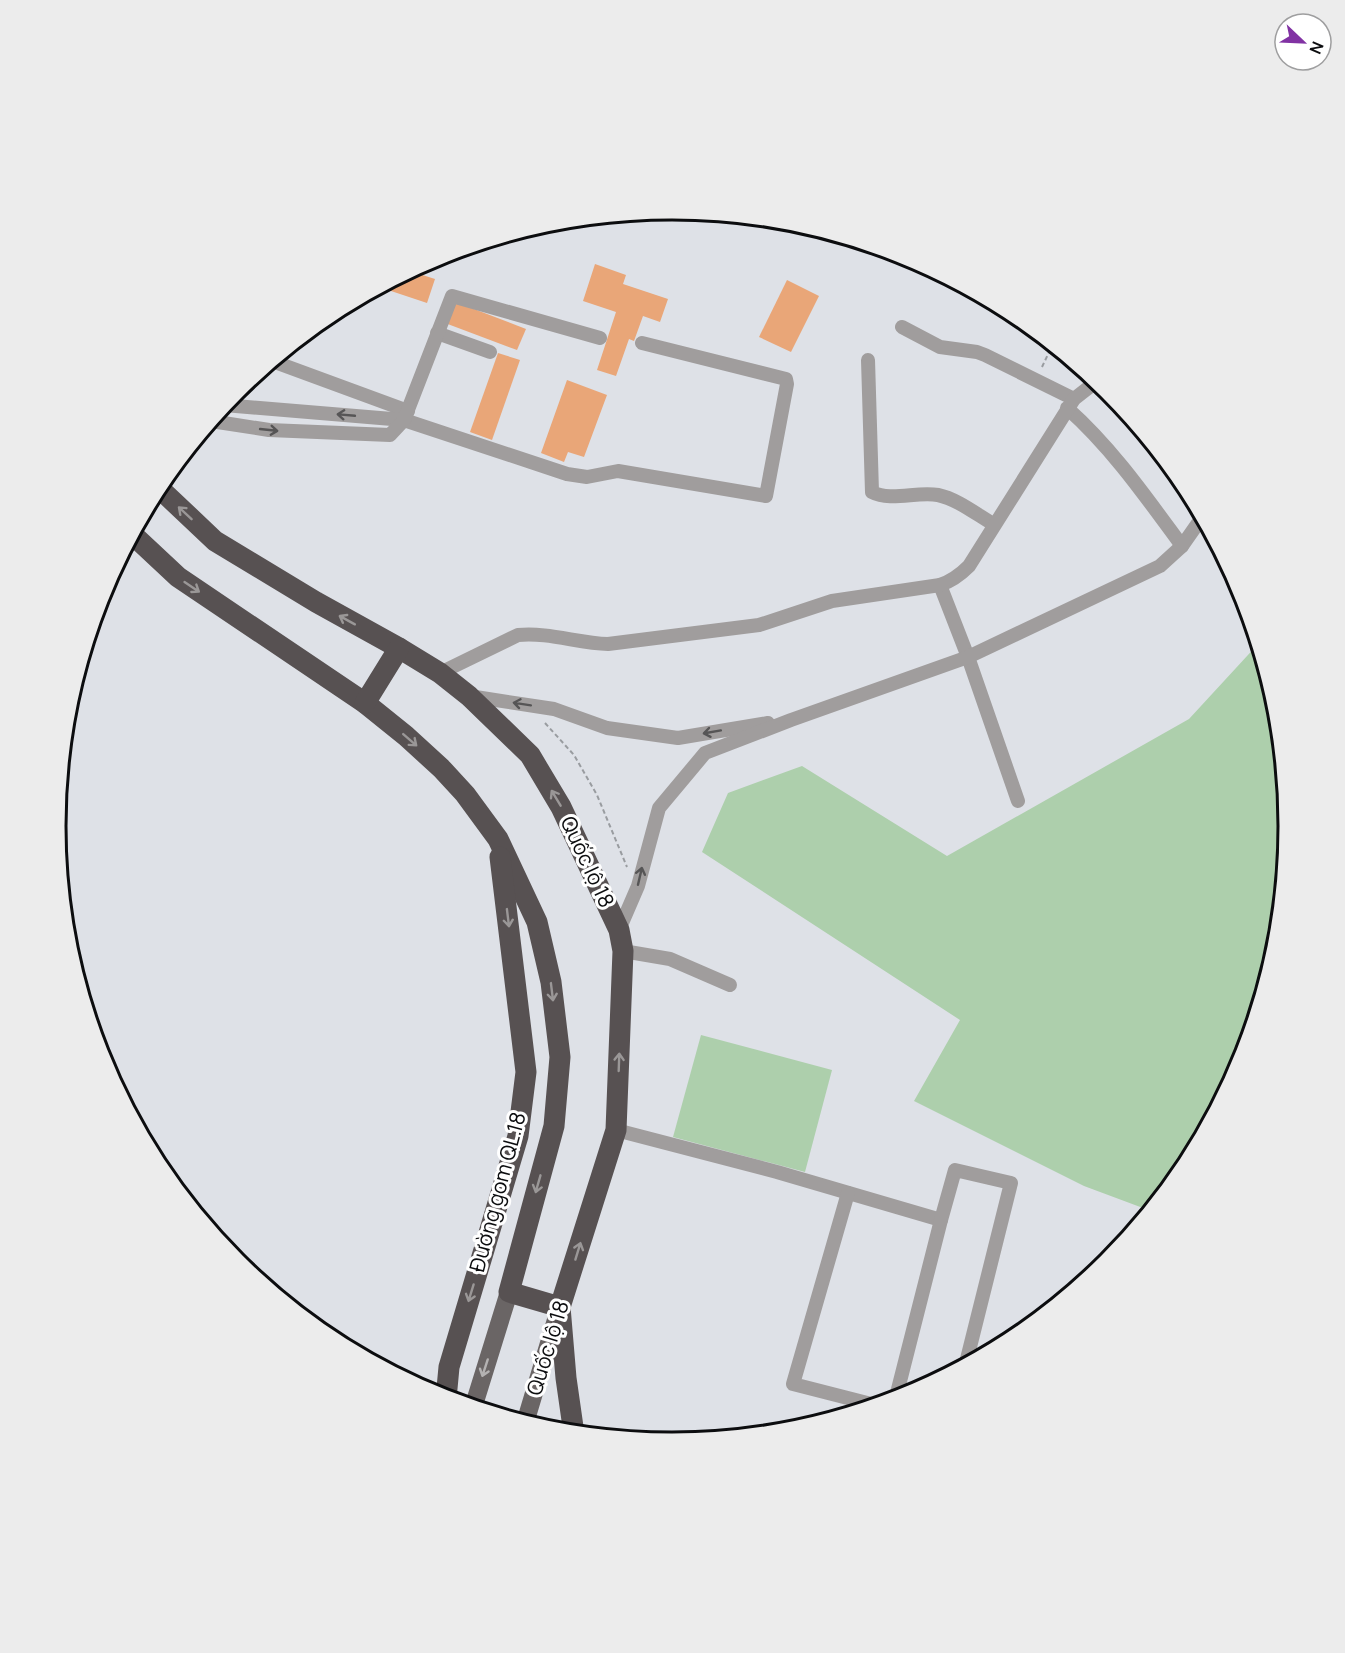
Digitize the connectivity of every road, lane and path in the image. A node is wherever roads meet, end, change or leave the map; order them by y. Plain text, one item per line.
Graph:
1 (902, 327) dead end
2 (437, 333) junction
3 (600, 338) dead end
4 (642, 343) dead end
5 (1049, 351) edge
6 (490, 352) dead end
7 (868, 360) dead end
8 (281, 364) edge
9 (1035, 380) junction
10 (1090, 387) edge
11 (1070, 404) junction
12 (237, 406) edge
13 (406, 416) junction
14 (221, 423) edge
15 (165, 494) edge
16 (1198, 523) edge
17 (993, 524) junction
18 (138, 540) edge
19 (1182, 546) junction
20 (940, 585) junction
21 (399, 648) junction
22 (968, 657) junction
23 (440, 673) junction
24 (469, 696) junction
25 (365, 704) junction
26 (541, 719) dead end
27 (791, 720) junction
28 (1018, 801) dead end
29 (498, 839) junction
30 (627, 867) dead end
31 (619, 930) junction
32 (623, 951) junction
33 (730, 985) dead end
34 (616, 1130) junction
35 (848, 1193) junction
36 (941, 1220) junction
37 (509, 1292) junction
38 (560, 1307) junction
39 (968, 1356) edge
40 (447, 1390) edge
41 (898, 1390) edge
42 (475, 1400) edge
43 (863, 1402) edge
44 (527, 1415) edge
45 (573, 1424) edge

1 - 9 street
2 - 3 street
2 - 6 street
2 - 13 street
4 - 13 street
5 - 9 path
7 - 17 street
8 - 13 street
9 - 11 street
10 - 11 street
11 - 17 street
11 - 19 street
13 -> 12 street
14 -> 13 street
21 -> 15 highway, Quốc lộ 18
16 - 19 street
17 - 20 street
18 -> 25 highway
19 - 22 street
20 - 22 street
20 - 23 street
21 - 23 highway, Quốc lộ 18
21 - 25 highway
22 - 27 street
22 - 28 street
23 - 24 highway, Quốc lộ 18
27 -> 24 street
31 -> 24 highway, Quốc lộ 18
25 -> 29 highway
26 - 30 path
31 -> 27 street
29 -> 37 highway
29 -> 40 highway, Đường gom QL.18
31 - 32 highway, Quốc lộ 18
32 - 33 street
34 -> 32 highway, Quốc lộ 18
34 - 35 street
38 -> 34 highway, Quốc lộ 18
35 - 36 street
35 - 43 street
36 - 39 street
36 - 41 street
37 - 38 highway
37 -> 42 main road
38 - 44 main road, Quốc lộ 18
38 - 45 highway

